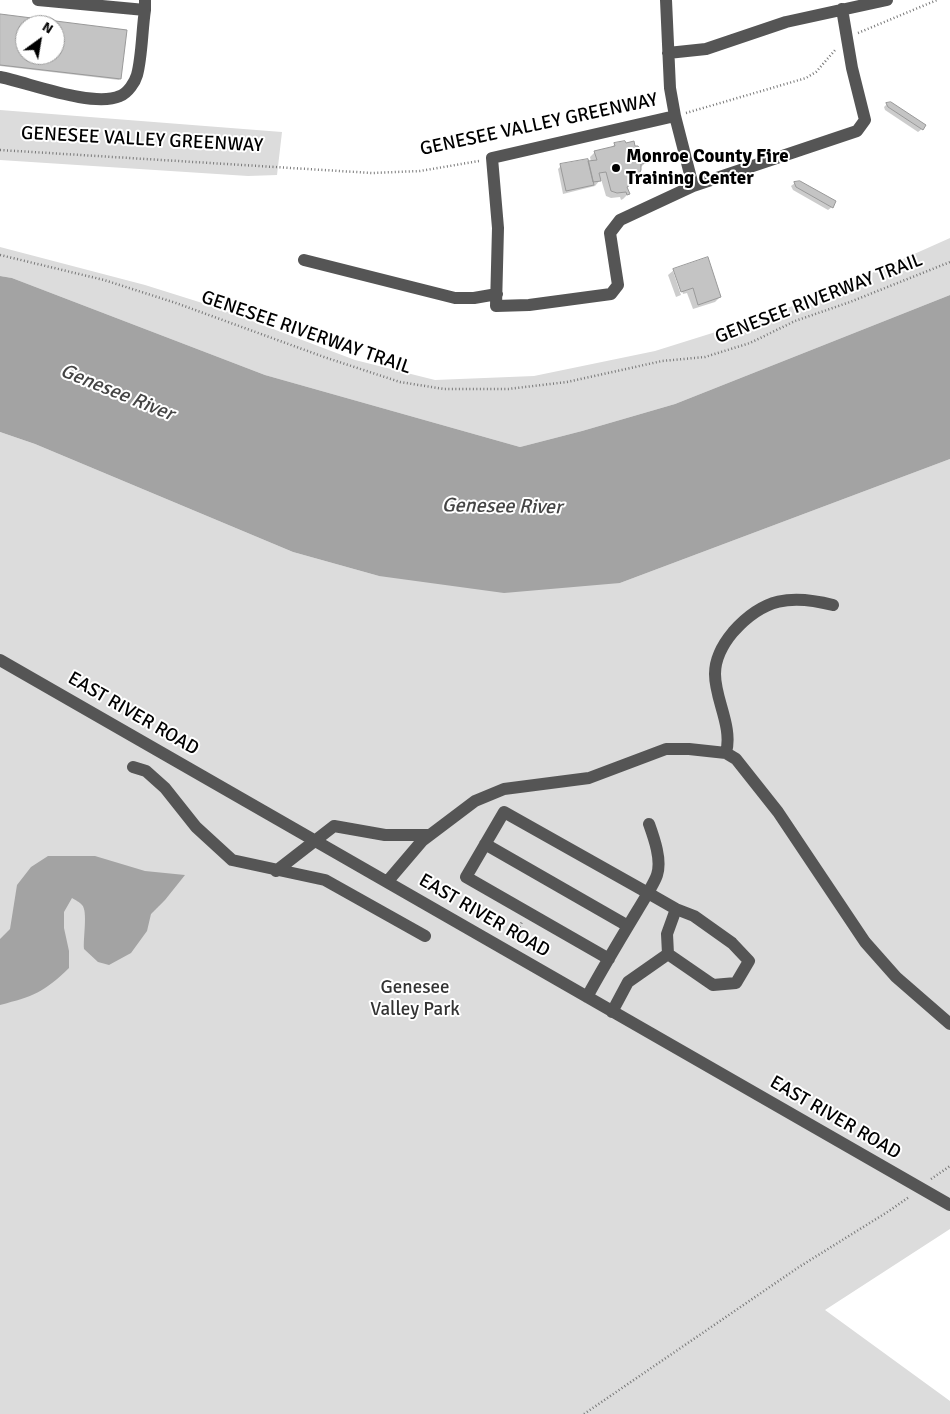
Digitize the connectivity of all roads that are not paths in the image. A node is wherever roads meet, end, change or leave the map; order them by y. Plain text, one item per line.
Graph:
1 (38, 0) edge
2 (666, 0) edge
3 (886, 0) edge
4 (145, 5) edge
5 (842, 10) junction
6 (668, 53) junction
7 (0, 77) edge
8 (675, 116) junction
9 (693, 186) junction
10 (304, 260) dead end
11 (497, 294) junction
12 (833, 605) dead end
13 (0, 660) edge
14 (726, 753) junction
15 (133, 767) dead end
16 (649, 824) dead end
17 (430, 836) junction
18 (314, 840) junction
19 (485, 844) junction
20 (276, 870) junction
21 (387, 882) junction
22 (648, 893) junction
23 (676, 909) junction
24 (628, 926) junction
25 (425, 936) dead end
26 (668, 954) junction
27 (609, 959) junction
28 (587, 997) junction
29 (612, 1012) junction
30 (950, 1024) edge
31 (950, 1205) edge

1 - 4 street
2 - 6 street
3 - 5 street
4 - 7 street
5 - 6 street
5 - 9 street
6 - 8 street
8 - 9 street
8 - 11 street, GENESEE VALLEY GREENWAY
9 - 11 street
10 - 11 street
12 - 14 street
13 - 18 street, EAST RIVER ROAD
14 - 17 street
14 - 30 street
15 - 20 street
16 - 22 street
17 - 18 street
17 - 21 street
18 - 20 street
18 - 21 street, EAST RIVER ROAD
19 - 22 street
19 - 24 street
19 - 27 street
20 - 25 street
21 - 28 street, EAST RIVER ROAD
22 - 23 street
22 - 24 street
23 - 26 street
23 - 26 street
24 - 27 street
26 - 29 street
27 - 28 street
28 - 29 street, EAST RIVER ROAD
29 - 31 street, EAST RIVER ROAD

